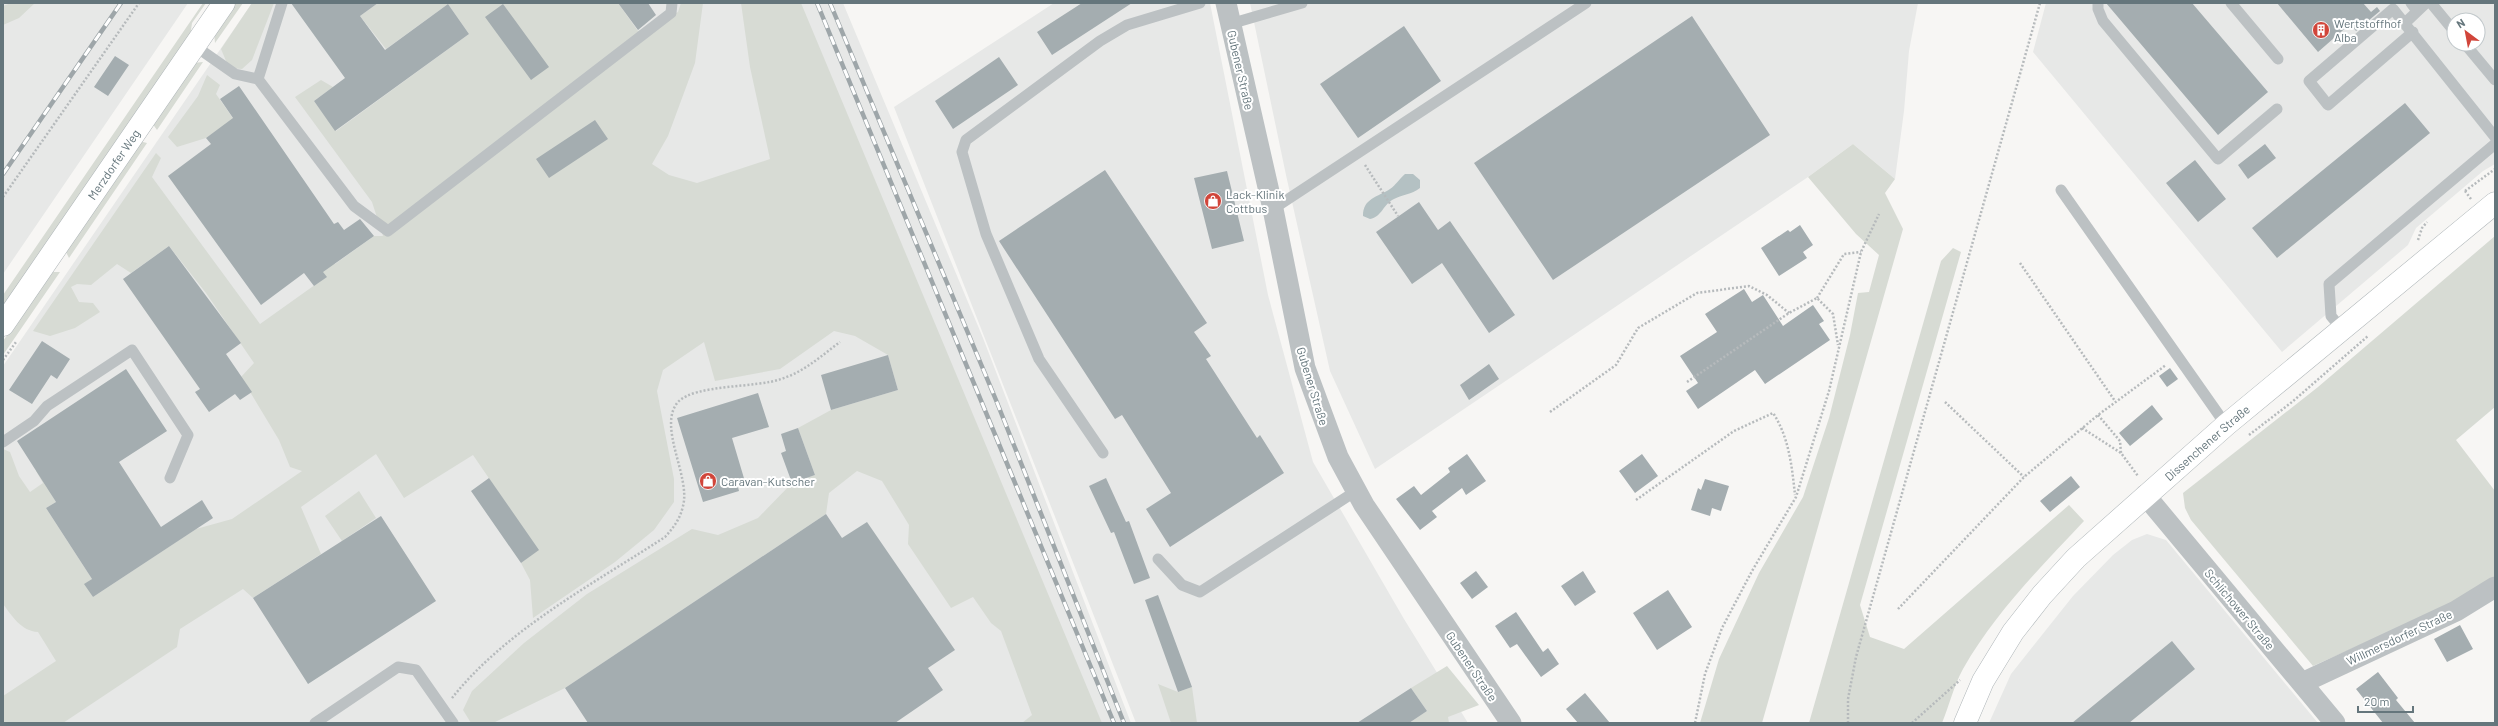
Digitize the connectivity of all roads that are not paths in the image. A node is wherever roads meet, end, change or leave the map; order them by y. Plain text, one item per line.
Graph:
1 (224, 3) edge
2 (282, 3) edge
3 (672, 3) edge
4 (1200, 3) edge
5 (1226, 3) edge
6 (1302, 3) edge
7 (1586, 3) edge
8 (2098, 3) edge
9 (2231, 3) edge
10 (2426, 3) edge
11 (2431, 3) edge
12 (2414, 7) edge
13 (2446, 21) edge
14 (2405, 23) junction
15 (1230, 24) junction
16 (2413, 32) junction
17 (195, 46) junction
18 (2472, 52) edge
19 (2278, 59) dead end
20 (258, 79) junction
21 (2495, 80) edge
22 (2277, 110) dead end
23 (2495, 137) edge
24 (2495, 144) edge
25 (2061, 190) dead end
26 (2495, 203) edge
27 (1273, 209) junction
28 (3, 325) edge
29 (2341, 328) junction
30 (2226, 425) junction
31 (3, 442) edge
32 (1103, 453) dead end
33 (170, 478) dead end
34 (2142, 486) junction
35 (1356, 490) junction
36 (1158, 559) dead end
37 (2495, 587) edge
38 (2302, 683) junction
39 (315, 723) edge
40 (453, 723) edge
41 (1511, 723) edge
42 (1965, 723) edge
43 (2335, 723) edge

1 - 17 main road, Merzdorfer Weg
2 - 20 lane
3 - 20 lane
4 - 32 lane
5 - 15 street, Gubener Straße
6 - 15 lane
7 - 27 lane
8 - 22 lane
9 - 19 lane
10 - 12 lane
11 - 13 lane
12 - 14 lane
14 - 16 lane
14 - 16 lane
15 - 27 street, Gubener Straße
16 - 23 lane
17 - 20 lane
17 - 28 main road, Merzdorfer Weg
18 - 21 lane
24 - 29 lane
25 - 30 lane
26 - 29 main road, Dissenchener Straße
27 - 35 street, Gubener Straße
29 - 30 main road, Dissenchener Straße
30 - 34 main road, Dissenchener Straße
31 - 33 lane
34 - 38 street, Schlichower Straße
34 - 42 main road, Dissenchener Straße
35 - 36 lane
35 - 41 street, Gubener Straße
37 - 38 street, Willmersdorfer Straße
38 - 43 street, Schlichower Straße
39 - 40 lane

